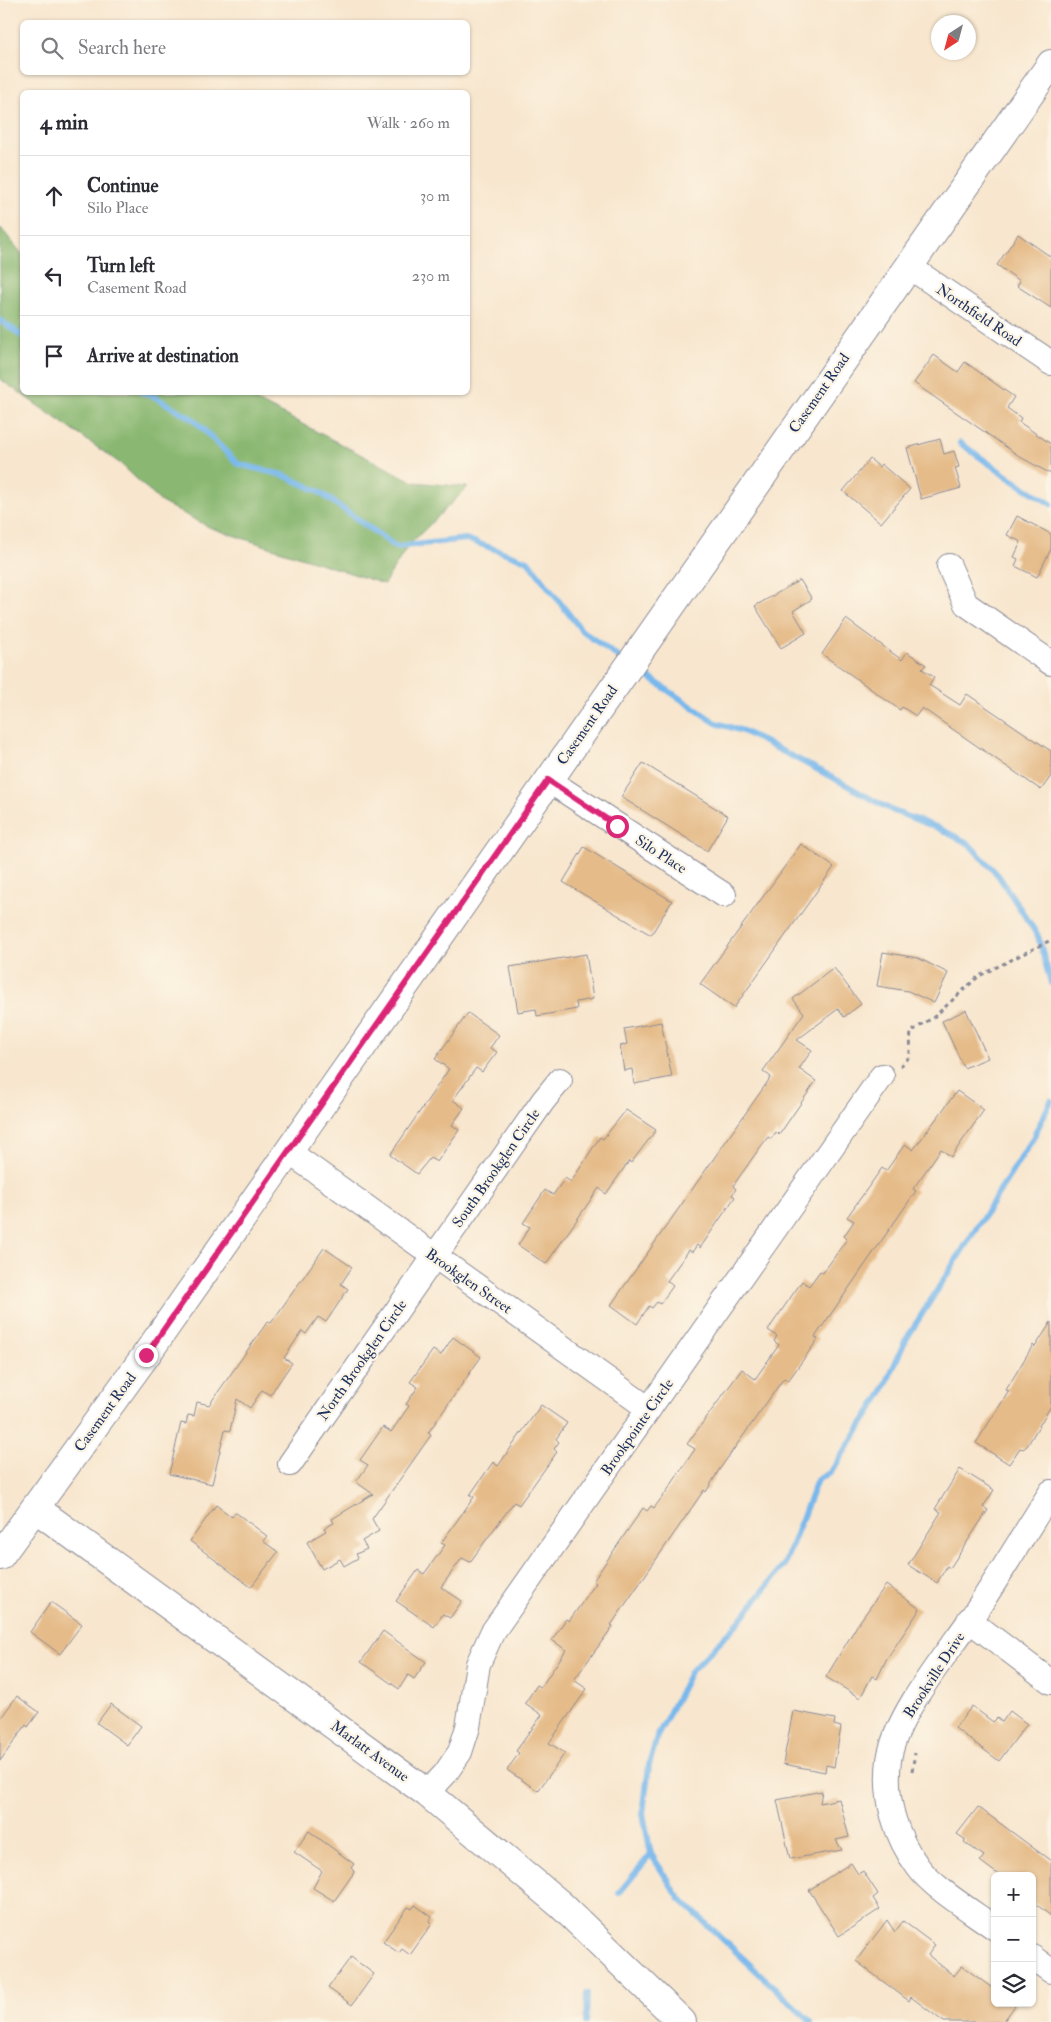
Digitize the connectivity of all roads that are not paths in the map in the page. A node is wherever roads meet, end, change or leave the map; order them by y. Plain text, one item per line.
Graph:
1 (1051, 64) edge
2 (908, 266) junction
3 (1051, 363) edge
4 (949, 566) dead end
5 (1051, 663) edge
6 (548, 780) junction
7 (724, 894) dead end
8 (882, 1076) road end
9 (560, 1080) dead end
10 (289, 1152) junction
11 (434, 1256) junction
12 (649, 1409) junction
13 (290, 1464) dead end
14 (1051, 1492) edge
15 (34, 1508) junction
16 (0, 1556) edge
17 (970, 1620) junction
18 (1051, 1682) edge
19 (427, 1793) junction
20 (991, 1925) edge
21 (1036, 1960) edge
22 (1051, 1971) edge
23 (682, 2022) edge

1 - 2 street, Casement Road
2 - 3 street, Northfield Road
2 - 6 street, Casement Road
4 - 5 street
6 - 7 street, Silo Place
6 - 10 street, Casement Road
8 - 12 street, Brookpointe Circle
9 - 11 street, South Brookglen Circle
10 - 11 street, Brookglen Street
10 - 15 street, Casement Road
11 - 12 street, Brookglen Street
11 - 13 street, North Brookglen Circle
12 - 19 street, Brookpointe Circle
14 - 17 street, Brookville Drive
15 - 16 street, Casement Road
15 - 19 street, Marlatt Avenue
17 - 18 street
17 - 20 street, Brookville Drive
19 - 23 street, Marlatt Avenue
21 - 22 street

